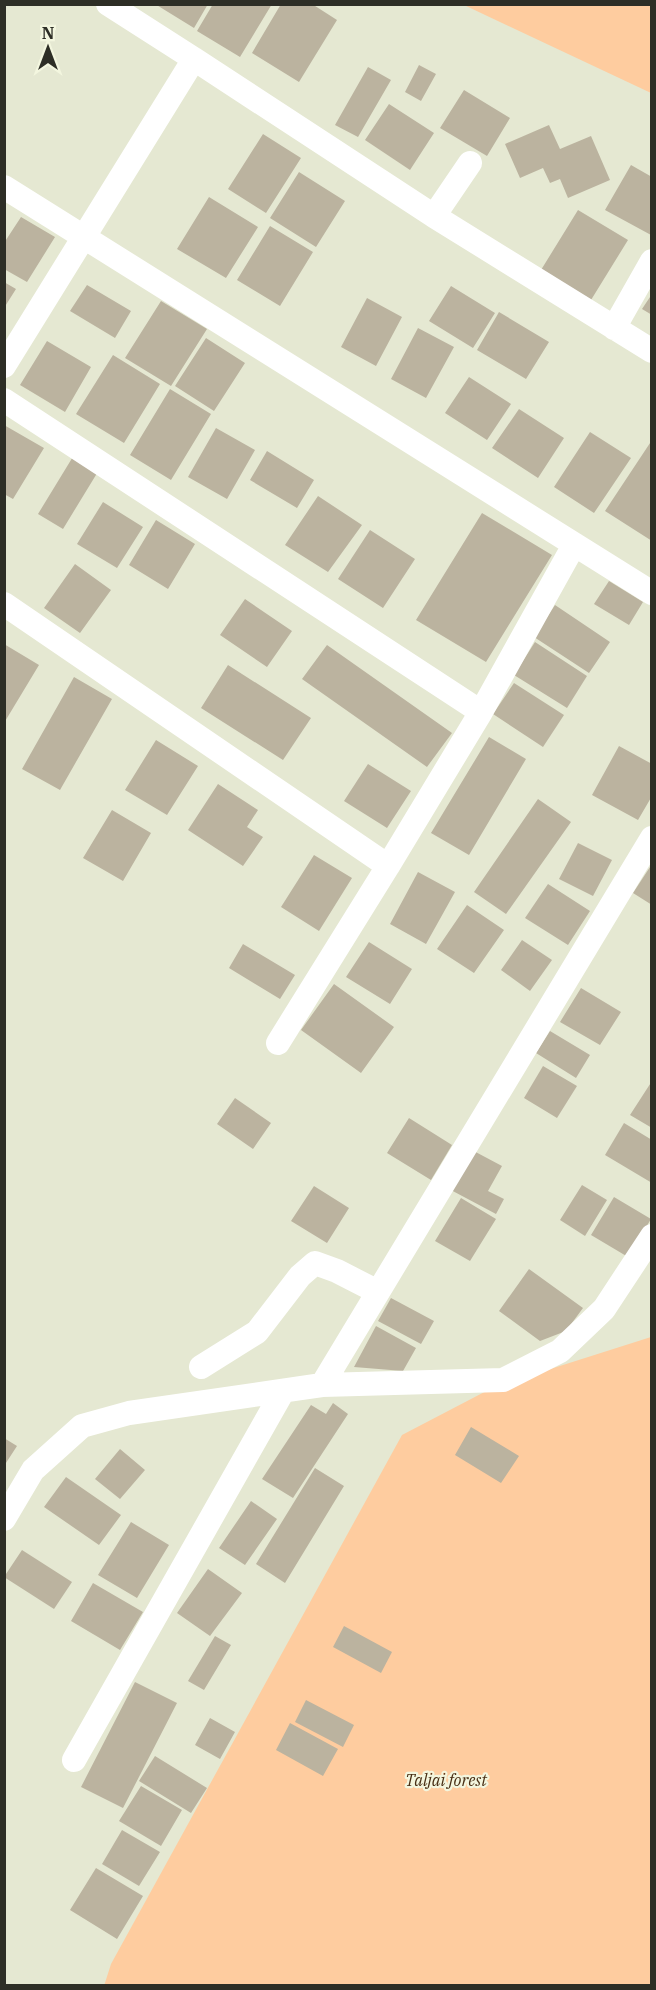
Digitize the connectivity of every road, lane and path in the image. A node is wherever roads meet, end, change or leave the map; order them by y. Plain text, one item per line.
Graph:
1 (108, 4) edge
2 (194, 59) junction
3 (470, 163) dead end
4 (4, 187) edge
5 (434, 216) junction
6 (85, 237) junction
7 (651, 261) edge
8 (614, 328) junction
9 (651, 351) edge
10 (4, 366) edge
11 (4, 400) edge
12 (574, 545) junction
13 (651, 593) edge
14 (4, 604) edge
15 (481, 712) junction
16 (651, 838) edge
17 (388, 866) junction
18 (278, 1043) dead end
19 (651, 1236) edge
20 (378, 1292) junction
21 (201, 1367) dead end
22 (322, 1385) junction
23 (283, 1390) junction
24 (4, 1519) edge
25 (74, 1760) dead end

1 - 2 street
2 - 5 street
2 - 6 street
3 - 5 street
4 - 6 street
5 - 8 street
6 - 10 street
6 - 12 street
7 - 8 street
8 - 9 street
11 - 15 street
12 - 13 street
12 - 15 street
14 - 17 street
15 - 17 street
16 - 20 street
17 - 18 street
19 - 22 street
20 - 21 street
20 - 22 street
22 - 23 street
23 - 24 street
23 - 25 street

